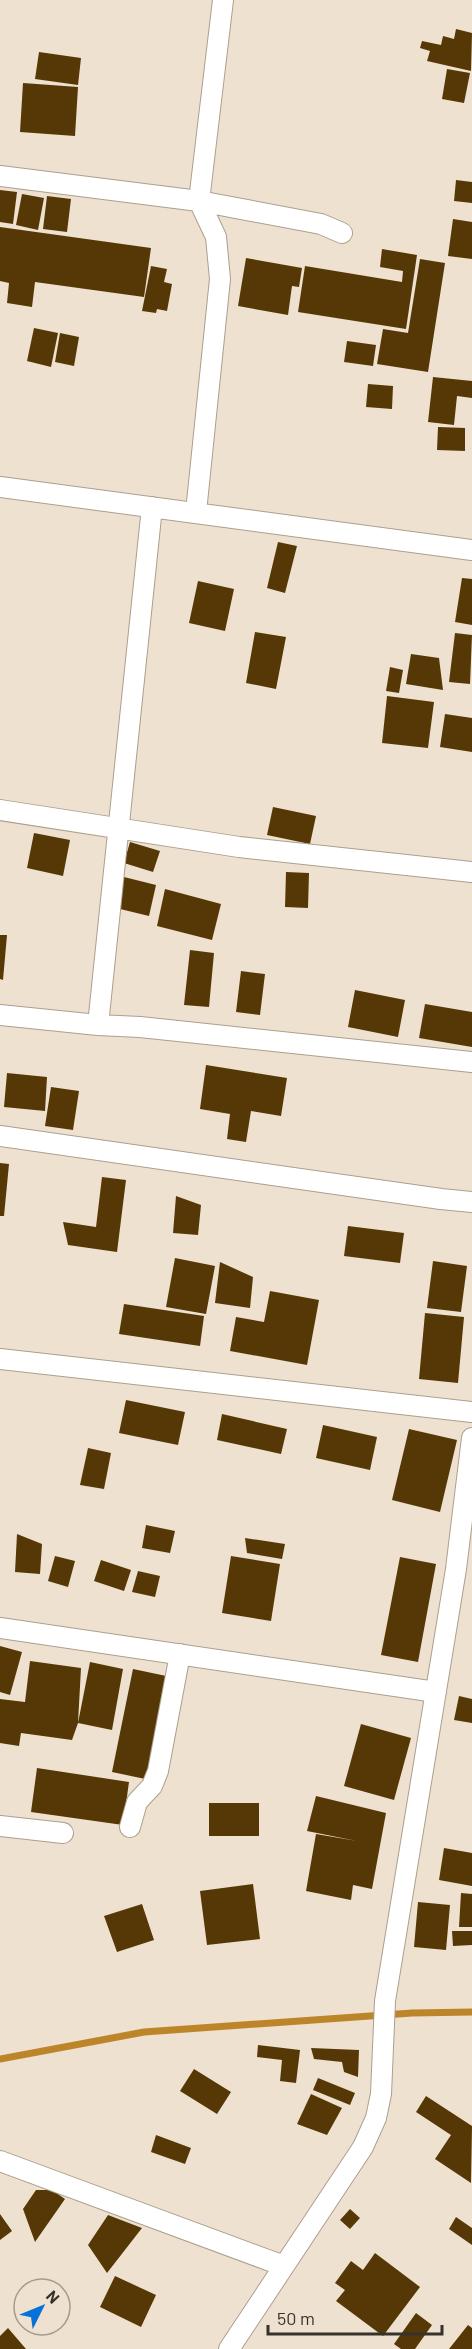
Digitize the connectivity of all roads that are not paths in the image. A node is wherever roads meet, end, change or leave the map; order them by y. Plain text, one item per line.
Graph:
1 (223, 0) edge
2 (0, 176) edge
3 (199, 201) junction
4 (342, 233) dead end
5 (0, 487) edge
6 (152, 507) junction
7 (196, 512) junction
8 (472, 550) edge
9 (0, 810) edge
10 (118, 830) junction
11 (472, 872) edge
12 (0, 1015) edge
13 (98, 1025) junction
14 (472, 1062) edge
15 (0, 1136) edge
16 (472, 1202) edge
17 (0, 1359) edge
18 (472, 1412) edge
19 (472, 1438) edge
20 (0, 1628) edge
21 (180, 1654) junction
22 (436, 1692) junction
23 (0, 1826) edge
24 (130, 1827) dead end
25 (63, 1833) dead end
26 (0, 2161) edge
27 (284, 2266) junction
28 (229, 2349) edge

1 - 3 street
2 - 3 street
3 - 4 street
3 - 7 street
5 - 6 street
6 - 7 street
6 - 10 street
7 - 8 street
9 - 10 street
10 - 11 street
10 - 13 street
12 - 13 street
13 - 14 street
15 - 16 street
17 - 18 street
19 - 22 street
20 - 21 street
21 - 22 street
21 - 24 street
22 - 27 street
23 - 25 street
26 - 27 street
27 - 28 street

